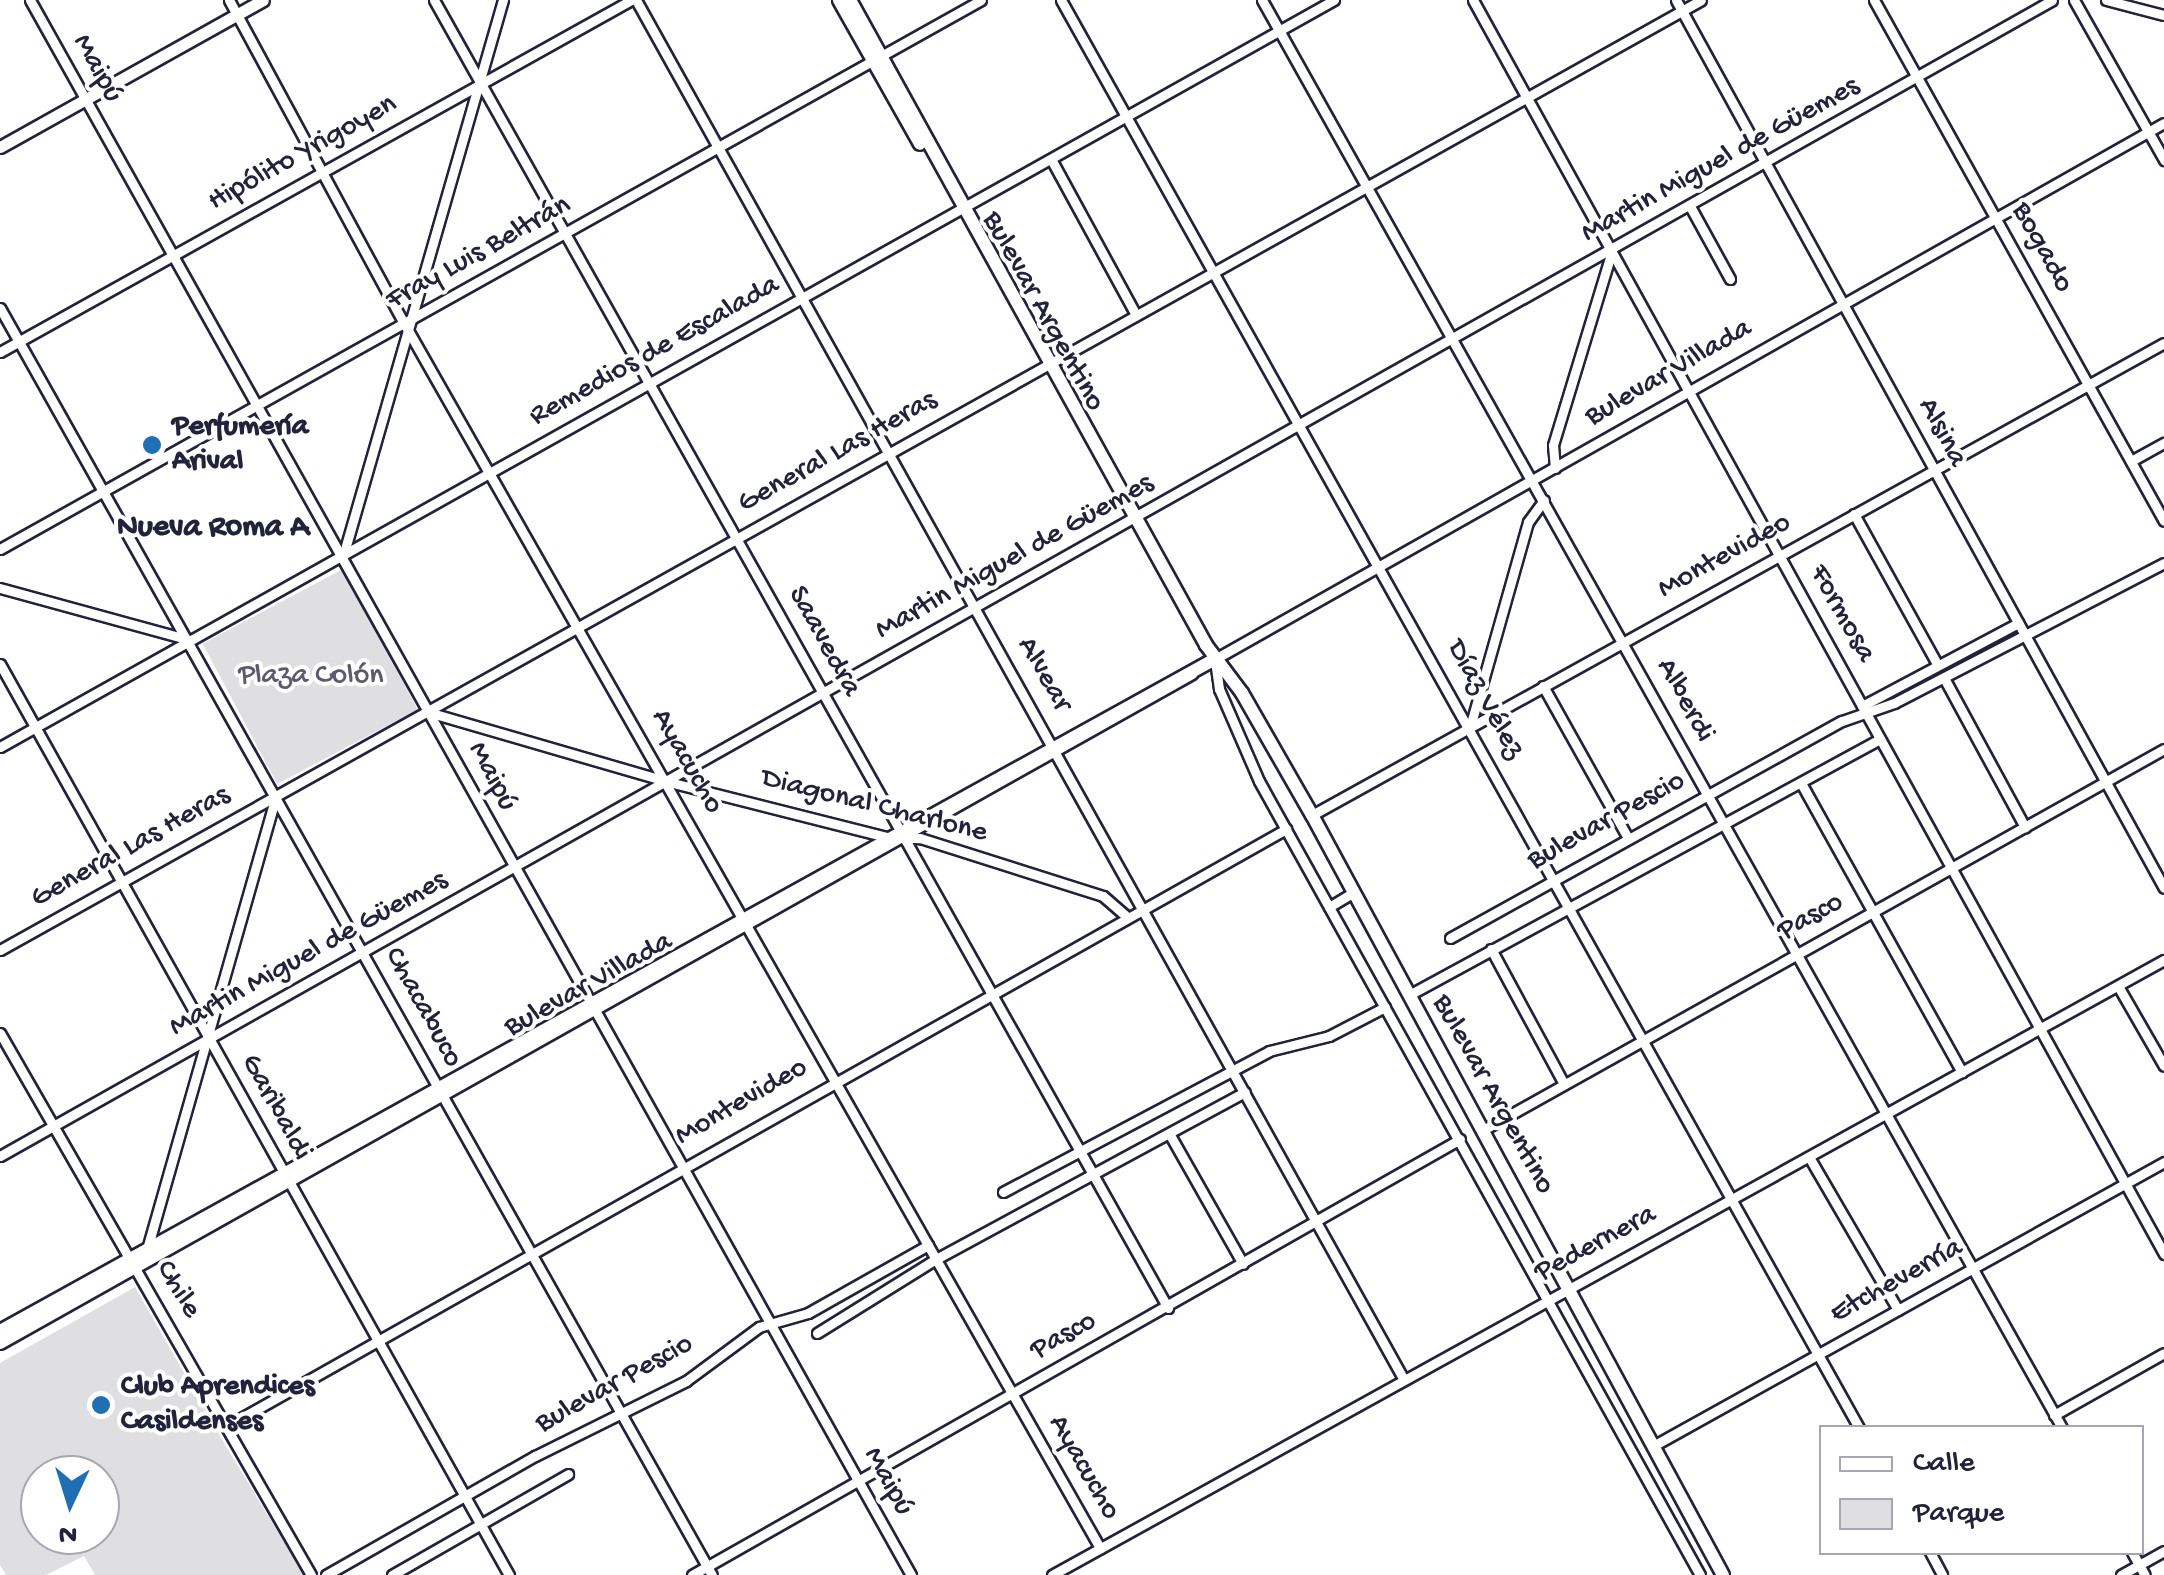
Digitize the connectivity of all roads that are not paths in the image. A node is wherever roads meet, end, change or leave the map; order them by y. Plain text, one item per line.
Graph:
1 (30, 0) edge
2 (230, 0) edge
3 (262, 0) edge
4 (434, 0) edge
5 (503, 0) edge
6 (634, 0) edge
7 (839, 0) edge
8 (850, 0) edge
9 (982, 0) edge
10 (1061, 0) edge
11 (1262, 0) edge
12 (1334, 0) edge
13 (1473, 0) edge
14 (1676, 0) edge
15 (1701, 0) edge
16 (1874, 0) edge
17 (2052, 0) edge
18 (2074, 0) edge
19 (2106, 0) edge
20 (1682, 11) junction
21 (237, 14) junction
22 (2164, 15) edge
23 (1279, 31) junction
24 (877, 59) junction
25 (1918, 79) junction
26 (481, 83) junction
27 (1528, 96) junction
28 (84, 100) junction
29 (1127, 116) junction
30 (2164, 124) edge
31 (2149, 132) junction
32 (0, 147) edge
33 (718, 149) junction
34 (1050, 159) junction
35 (2164, 160) edge
36 (1765, 166) junction
37 (324, 171) junction
38 (1366, 186) junction
39 (1690, 208) junction
40 (961, 209) junction
41 (1997, 220) junction
42 (566, 234) junction
43 (1612, 251) junction
44 (173, 255) junction
45 (1213, 271) junction
46 (1730, 279) dead end
47 (802, 298) junction
48 (1844, 305) junction
49 (0, 308) edge
50 (1136, 315) junction
51 (405, 325) junction
52 (19, 341) junction
53 (1451, 341) junction
54 (2164, 343) edge
55 (0, 352) edge
56 (1048, 364) junction
57 (649, 384) junction
58 (2088, 385) junction
59 (1687, 392) junction
60 (258, 405) junction
61 (1300, 427) junction
62 (2164, 443) edge
63 (890, 452) junction
64 (2131, 461) junction
65 (1555, 468) junction
66 (1932, 471) junction
67 (490, 472) junction
68 (1533, 480) junction
69 (103, 494) junction
70 (1544, 500) junction
71 (1854, 514) junction
72 (1134, 520) junction
73 (2164, 521) edge
74 (736, 538) junction
75 (0, 549) edge
76 (1780, 554) junction
77 (344, 556) junction
78 (2164, 563) edge
79 (1381, 565) junction
80 (0, 588) edge
81 (976, 609) junction
82 (2018, 624) junction
83 (579, 626) junction
84 (2024, 634) junction
85 (190, 640) junction
86 (1623, 642) junction
87 (1215, 659) junction
88 (0, 664) edge
89 (1937, 664) junction
90 (1944, 678) junction
91 (1543, 686) junction
92 (824, 694) junction
93 (1864, 708) junction
94 (428, 712) junction
95 (1470, 727) junction
96 (34, 728) junction
97 (1880, 739) junction
98 (1272, 744) junction
99 (0, 747) edge
100 (1055, 747) junction
101 (2164, 749) edge
102 (1252, 757) junction
103 (669, 782) junction
104 (2105, 782) junction
105 (1802, 783) junction
106 (276, 796) junction
107 (1707, 796) junction
108 (1312, 815) junction
109 (1723, 823) junction
110 (2025, 827) junction
111 (1286, 829) junction
112 (901, 833) junction
113 (886, 836) junction
114 (1628, 838) junction
115 (1951, 868) junction
116 (512, 870) junction
117 (1556, 878) junction
118 (121, 882) junction
119 (2164, 888) edge
120 (1354, 892) junction
121 (1329, 907) junction
122 (1571, 907) junction
123 (1141, 909) junction
124 (1871, 913) junction
125 (1127, 917) junction
126 (746, 921) junction
127 (1450, 938) dead end
128 (1490, 949) junction
129 (0, 950) edge
130 (363, 953) junction
131 (1796, 955) junction
132 (2164, 960) edge
133 (2118, 986) junction
134 (988, 994) junction
135 (1409, 994) junction
136 (1384, 1007) junction
137 (591, 1008) junction
138 (2040, 1029) junction
139 (0, 1033) edge
140 (209, 1040) junction
141 (1642, 1041) junction
142 (2164, 1066) edge
143 (1233, 1069) junction
144 (1962, 1072) junction
145 (836, 1078) junction
146 (1564, 1084) junction
147 (440, 1092) junction
148 (1245, 1092) junction
149 (1885, 1115) junction
150 (52, 1127) junction
151 (1483, 1130) junction
152 (1170, 1134) junction
153 (1460, 1140) junction
154 (1077, 1152) junction
155 (0, 1156) edge
156 (1809, 1157) junction
157 (2164, 1162) edge
158 (683, 1166) junction
159 (1092, 1176) junction
160 (286, 1178) junction
161 (2126, 1184) junction
162 (1003, 1192) dead end
163 (1732, 1200) junction
164 (1315, 1223) junction
165 (928, 1245) junction
166 (2164, 1254) edge
167 (530, 1255) junction
168 (138, 1260) junction
169 (936, 1260) junction
170 (1243, 1264) junction
171 (1972, 1269) junction
172 (1569, 1288) junction
173 (1548, 1298) junction
174 (1168, 1308) junction
175 (1898, 1310) junction
176 (771, 1322) junction
177 (0, 1331) edge
178 (817, 1333) dead end
179 (378, 1340) junction
180 (0, 1343) edge
181 (2164, 1353) edge
182 (1818, 1354) junction
183 (1402, 1376) junction
184 (1012, 1396) junction
185 (620, 1412) junction
186 (2054, 1414) junction
187 (1857, 1425) edge
188 (2060, 1425) edge
189 (228, 1426) junction
190 (1654, 1446) junction
191 (568, 1474) dead end
192 (858, 1481) junction
193 (466, 1496) junction
194 (480, 1524) junction
195 (1100, 1548) junction
196 (2164, 1550) edge
197 (2134, 1555) edge
198 (2139, 1565) junction
199 (710, 1571) edge
200 (311, 1575) edge
201 (326, 1575) edge
202 (392, 1575) edge
203 (509, 1575) edge
204 (692, 1575) edge
205 (911, 1575) edge
206 (1052, 1575) edge
207 (1700, 1575) edge
208 (1723, 1575) edge
209 (2121, 1575) edge
210 (2144, 1575) edge

1 - 28 street, Maipú
2 - 21 street, Ayacucho
3 - 21 street
4 - 26 street, Saavedra
5 - 26 street
6 - 26 street, Hipólito Yrigoyen
6 - 33 street, Alvear
7 - 24 main road, Bulevar Argentino
8 - 24 main road, Bulevar Argentino
9 - 24 street, Fray Luis Beltrán
10 - 29 street, Díaz Vélez
11 - 23 street, Alberdi
12 - 23 street, Remedios de Escalada
13 - 27 street, Formosa
14 - 20 street, Alsina
15 - 20 street, General Las Heras
16 - 25 street, Bogado
17 - 25 street, Martin Miguel de Güemes
18 - 31 street
19 - 22 street
20 - 27 street, General Las Heras
20 - 36 street, Alsina
21 - 28 street
21 - 37 street, Ayacucho
23 - 29 street, Remedios de Escalada
23 - 38 street, Alberdi
24 - 33 street, Fray Luis Beltrán
24 - 40 main road, Bulevar Argentino
25 - 36 street, Martin Miguel de Güemes
25 - 41 street, Bogado
26 - 37 street, Hipólito Yrigoyen
26 - 42 street, Saavedra
26 - 51 street
27 - 38 street, General Las Heras
27 - 43 street, Formosa
28 - 32 street
28 - 44 street, Maipú
29 - 34 street, Remedios de Escalada
29 - 45 street, Díaz Vélez
30 - 31 street, Bulevar Villada
31 - 35 street
31 - 41 street, Bulevar Villada
33 - 42 street, Fray Luis Beltrán
33 - 47 street, Alvear
34 - 40 street, Remedios de Escalada
34 - 50 street
36 - 39 street, Martin Miguel de Güemes
36 - 48 street, Alsina
37 - 44 street, Hipólito Yrigoyen
37 - 51 street, Ayacucho
38 - 45 street, General Las Heras
38 - 53 street, Alberdi
39 - 43 street, Martin Miguel de Güemes
39 - 46 street
40 - 47 street, Remedios de Escalada
40 - 56 main road, Bulevar Argentino
41 - 48 street, Bulevar Villada
41 - 58 street, Bogado
42 - 51 street, Fray Luis Beltrán
42 - 57 street, Saavedra
43 - 53 street, Martin Miguel de Güemes
43 - 59 street, Formosa
43 - 65 street
44 - 52 street, Hipólito Yrigoyen
44 - 60 street, Maipú
45 - 50 street, General Las Heras
45 - 61 street, Díaz Vélez
47 - 57 street, Remedios de Escalada
47 - 63 street, Alvear
48 - 59 street, Bulevar Villada
48 - 66 street, Alsina
49 - 52 street, Chacabuco
50 - 56 street, General Las Heras
51 - 60 street, Fray Luis Beltrán
51 - 67 street, Ayacucho
51 - 77 street
52 - 55 street, Hipólito Yrigoyen
52 - 69 street, Chacabuco
53 - 61 street, Martin Miguel de Güemes
53 - 68 street, Alberdi
54 - 58 street, Montevideo
56 - 63 street, General Las Heras
56 - 72 main road, Bulevar Argentino
57 - 67 street, Remedios de Escalada
57 - 74 street, Saavedra
58 - 64 street, Bogado
58 - 66 street, Montevideo
59 - 65 street, Bulevar Villada
59 - 76 street, Formosa
60 - 69 street, Fray Luis Beltrán
60 - 77 street, Maipú
61 - 72 street, Martin Miguel de Güemes
61 - 79 street, Díaz Vélez
62 - 64 street
63 - 74 street, General Las Heras
63 - 81 street, Alvear
64 - 73 street, Bogado
65 - 68 street, Bulevar Villada
66 - 71 street, Montevideo
66 - 82 street, Alsina
67 - 77 street, Remedios de Escalada
67 - 83 street, Ayacucho
68 - 70 street, Alberdi
68 - 79 street, Bulevar Villada
69 - 75 street, Fray Luis Beltrán
69 - 85 street, Chacabuco
70 - 86 street, Alberdi
70 - 95 street
71 - 76 street, Montevideo
71 - 89 street
72 - 81 street, Martin Miguel de Güemes
72 - 87 main road, Bulevar Argentino
74 - 83 street, General Las Heras
74 - 92 street, Saavedra
76 - 86 street, Montevideo
76 - 93 street, Formosa
77 - 85 street, Remedios de Escalada
77 - 94 street, Maipú
78 - 84 street, Bulevar Pescio
79 - 87 street, Bulevar Villada
79 - 95 street, Díaz Vélez
80 - 85 street
81 - 92 street, Martin Miguel de Güemes
81 - 100 street, Alvear
82 - 84 street, Alsina
82 - 89 street
83 - 94 street, General Las Heras
83 - 103 street, Ayacucho
84 - 90 street, Bulevar Pescio
84 - 104 street, Alsina
85 - 96 street, Remedios de Escalada
85 - 106 street, Chacabuco
86 - 91 street, Montevideo
86 - 107 street, Alberdi
87 - 98 main road, Bulevar Argentino
87 - 100 main road, Bulevar Villada
87 - 102 street
88 - 96 street, Garibaldi
89 - 93 street
90 - 93 street, Bulevar Pescio
90 - 110 street
91 - 95 street, Montevideo
91 - 114 street
92 - 103 street, Martin Miguel de Güemes
92 - 112 street, Saavedra
93 - 97 street, Formosa
93 - 107 street, Bulevar Pescio
94 - 103 street, Diagonal Charlone
94 - 106 street, General Las Heras
94 - 116 street, Maipú
95 - 108 street, Montevideo
95 - 117 street, Díaz Vélez
96 - 99 street, Remedios de Escalada
96 - 118 street, Garibaldi
97 - 105 street, Bulevar Pescio
97 - 115 street, Formosa
98 - 102 street
98 - 108 main road, Bulevar Argentino
100 - 112 main road, Bulevar Villada
100 - 123 street, Alvear
101 - 104 street, Pasco
102 - 111 street
103 - 113 street, Diagonal Charlone
103 - 116 street, Martin Miguel de Güemes
103 - 126 street, Ayacucho
104 - 110 street, Pasco
104 - 119 street, Alsina
105 - 109 street, Bulevar Pescio
105 - 124 street
106 - 118 street, General Las Heras
106 - 130 street, Chacabuco
106 - 140 street
107 - 109 street, Alberdi
107 - 114 street, Bulevar Pescio
108 - 120 main road, Bulevar Argentino
109 - 122 street, Bulevar Pescio
109 - 131 street, Alberdi
110 - 115 street, Pasco
111 - 121 street
111 - 123 street, Montevideo
112 - 113 main road, Bulevar Villada
112 - 125 street, Diagonal Charlone
112 - 126 main road, Bulevar Villada
112 - 134 street, Saavedra
113 - 126 main road, Bulevar Villada
114 - 117 street, Bulevar Pescio
115 - 124 street, Pasco
115 - 138 street, Formosa
116 - 130 street, Martin Miguel de Güemes
116 - 137 street, Maipú
117 - 122 street, Díaz Vélez
117 - 127 street, Bulevar Pescio
118 - 129 street, General Las Heras
118 - 140 street, Garibaldi
120 - 121 street
120 - 135 main road, Bulevar Argentino
121 - 136 street
122 - 128 street, Bulevar Pescio
122 - 141 street, Díaz Vélez
123 - 125 street, Montevideo
123 - 143 street, Alvear
124 - 131 street, Pasco
124 - 144 street
125 - 134 street, Montevideo
126 - 137 main road, Bulevar Villada
126 - 145 street, Ayacucho
128 - 135 street, Bulevar Pescio
128 - 146 street
130 - 140 street, Martin Miguel de Güemes
130 - 147 street, Chacabuco
131 - 141 street, Pasco
131 - 149 street, Alberdi
132 - 133 street, Pedernera
133 - 138 street, Pedernera
133 - 142 street
134 - 145 street, Montevideo
134 - 154 street, Saavedra
135 - 151 main road, Bulevar Argentino
136 - 143 street
136 - 153 street
137 - 147 main road, Bulevar Villada
137 - 158 street, Maipú
138 - 144 street, Pedernera
138 - 161 street, Formosa
139 - 150 street, Chile
140 - 150 street, Martin Miguel de Güemes
140 - 160 street, Garibaldi
140 - 168 street
141 - 146 street, Pasco
141 - 163 street, Díaz Vélez
143 - 148 street, Alvear
143 - 154 street
144 - 149 street, Pedernera
145 - 158 street, Montevideo
145 - 165 street, Ayacucho
146 - 151 street, Pasco
147 - 160 main road, Bulevar Villada
147 - 167 street, Chacabuco
148 - 152 street
148 - 164 street, Alvear
149 - 156 street, Pedernera
149 - 171 street, Alberdi
150 - 155 street, Martin Miguel de Güemes
150 - 168 street, Chile
151 - 172 main road, Bulevar Argentino
152 - 159 street
152 - 170 street
153 - 164 street, Pasco
153 - 173 street
154 - 159 street, Saavedra
154 - 162 street
156 - 163 street, Pedernera
156 - 175 street
157 - 161 street, Etcheverría
158 - 167 street, Montevideo
158 - 176 street, Maipú
159 - 169 street
159 - 174 street, Saavedra
160 - 168 main road, Bulevar Villada
160 - 179 street, Garibaldi
161 - 166 street, Formosa
161 - 171 street, Etcheverría
163 - 172 street, Pedernera
163 - 182 street, Díaz Vélez
164 - 170 street, Pasco
164 - 183 street, Alvear
165 - 169 street, Ayacucho
165 - 176 street, Bulevar Pescio
167 - 179 street, Montevideo
167 - 185 street, Chacabuco
168 - 177 main road, Bulevar Villada
168 - 180 main road, Bulevar Villada
168 - 189 street, Chile
169 - 178 street
169 - 184 street, Ayacucho
170 - 174 street, Pasco
171 - 175 street, Etcheverría
171 - 186 street, Alberdi
172 - 173 street, Pedernera
172 - 190 main road, Bulevar Argentino
173 - 183 street, Pedernera
173 - 207 street
174 - 184 street, Pasco
175 - 182 street, Etcheverría
176 - 185 street, Bulevar Pescio
176 - 192 street, Maipú
179 - 189 street, Montevideo
179 - 193 street, Garibaldi
181 - 186 street
182 - 187 street, Díaz Vélez
182 - 190 street, Etcheverría
183 - 195 street, Pedernera
184 - 192 street, Pasco
184 - 195 street, Ayacucho
185 - 193 street, Bulevar Pescio
185 - 199 street, Chacabuco
186 - 188 street, Alberdi
189 - 200 street, Chile
190 - 208 main road, Bulevar Argentino
191 - 194 street, Bulevar Pescio
192 - 199 street, Pasco
192 - 205 street, Maipú
193 - 194 street, Garibaldi
193 - 201 street, Bulevar Pescio
194 - 202 street, Bulevar Pescio
194 - 203 street, Garibaldi
195 - 206 street, Pedernera
196 - 198 street
197 - 198 street
198 - 209 street
198 - 210 street
199 - 204 street, Pasco

